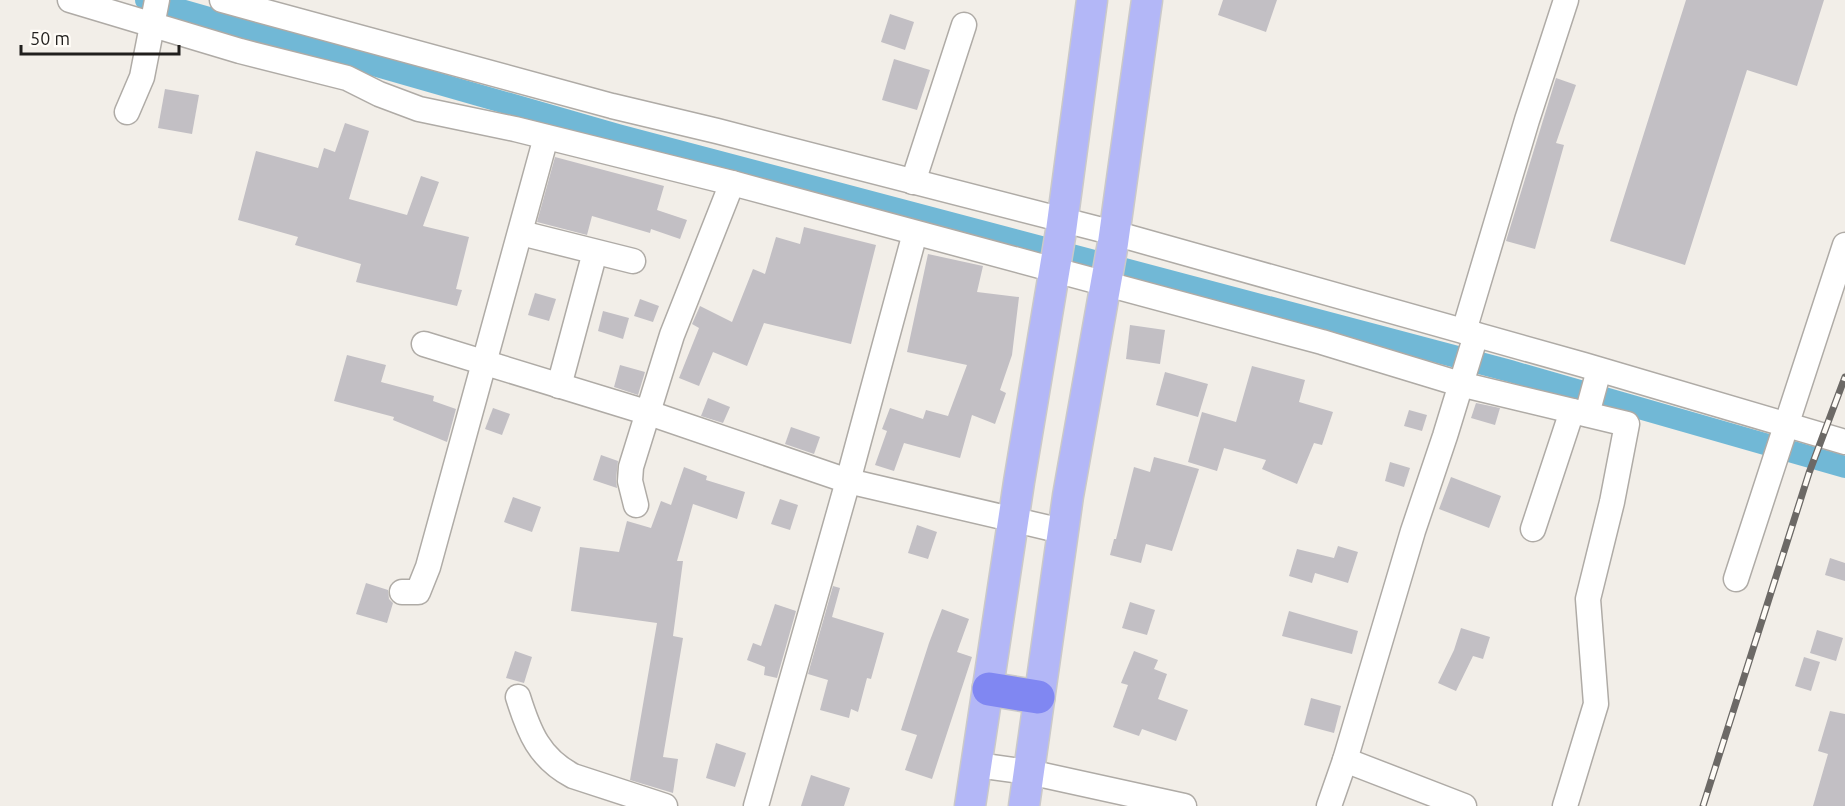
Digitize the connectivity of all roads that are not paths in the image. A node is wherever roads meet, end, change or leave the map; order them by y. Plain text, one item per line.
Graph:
1 (70, 0) edge
2 (222, 0) edge
3 (1092, 0) edge
4 (1147, 0) edge
5 (1566, 0) edge
6 (154, 11) edge
7 (964, 25) dead end
8 (128, 112) dead end
9 (546, 137) junction
10 (913, 182) junction
11 (732, 183) junction
12 (520, 233) junction
13 (915, 233) junction
14 (1114, 238) junction
15 (1845, 244) edge
16 (1059, 245) junction
17 (595, 252) junction
18 (633, 261) dead end
19 (1107, 279) junction
20 (1471, 336) junction
21 (424, 344) dead end
22 (485, 363) junction
23 (1598, 373) junction
24 (1462, 379) junction
25 (559, 386) junction
26 (1583, 409) junction
27 (649, 414) junction
28 (1781, 438) junction
29 (1845, 442) edge
30 (848, 481) junction
31 (636, 506) dead end
32 (1013, 521) junction
33 (1533, 529) dead end
34 (1062, 531) junction
35 (1736, 579) dead end
36 (402, 592) dead end
37 (989, 689) junction
38 (518, 697) dead end
39 (1038, 697) junction
40 (1345, 760) junction
41 (976, 765) junction
42 (1029, 772) junction
43 (665, 806) edge
44 (756, 806) edge
45 (970, 806) edge
46 (1024, 806) edge
47 (1184, 806) edge
48 (1329, 806) edge
49 (1464, 806) edge
50 (1565, 806) edge

1 - 6 street
2 - 10 street
3 - 16 main road
4 - 14 main road
5 - 20 street
6 - 8 street
6 - 9 street
7 - 10 street
9 - 11 street
9 - 12 street
10 - 16 street
11 - 13 street
11 - 27 street
12 - 17 street
12 - 22 street
13 - 16 street
13 - 30 street
14 - 16 street
14 - 19 main road
14 - 20 street
15 - 28 street
16 - 19 street
16 - 32 main road
17 - 18 street
17 - 25 street
19 - 24 street
19 - 34 main road
20 - 23 street
20 - 24 street
21 - 22 street
22 - 25 street
22 - 36 street
23 - 26 street
23 - 28 street
24 - 26 street
24 - 40 street
25 - 27 street
26 - 33 street
26 - 50 street
27 - 30 street
27 - 31 street
28 - 29 street
28 - 35 street
30 - 32 street
30 - 44 street
32 - 34 street
32 - 37 main road
34 - 39 main road
37 - 39 highway
37 - 41 main road
38 - 43 street
39 - 42 main road
40 - 48 street
40 - 49 street
41 - 42 street
41 - 45 main road
42 - 46 main road
42 - 47 street

